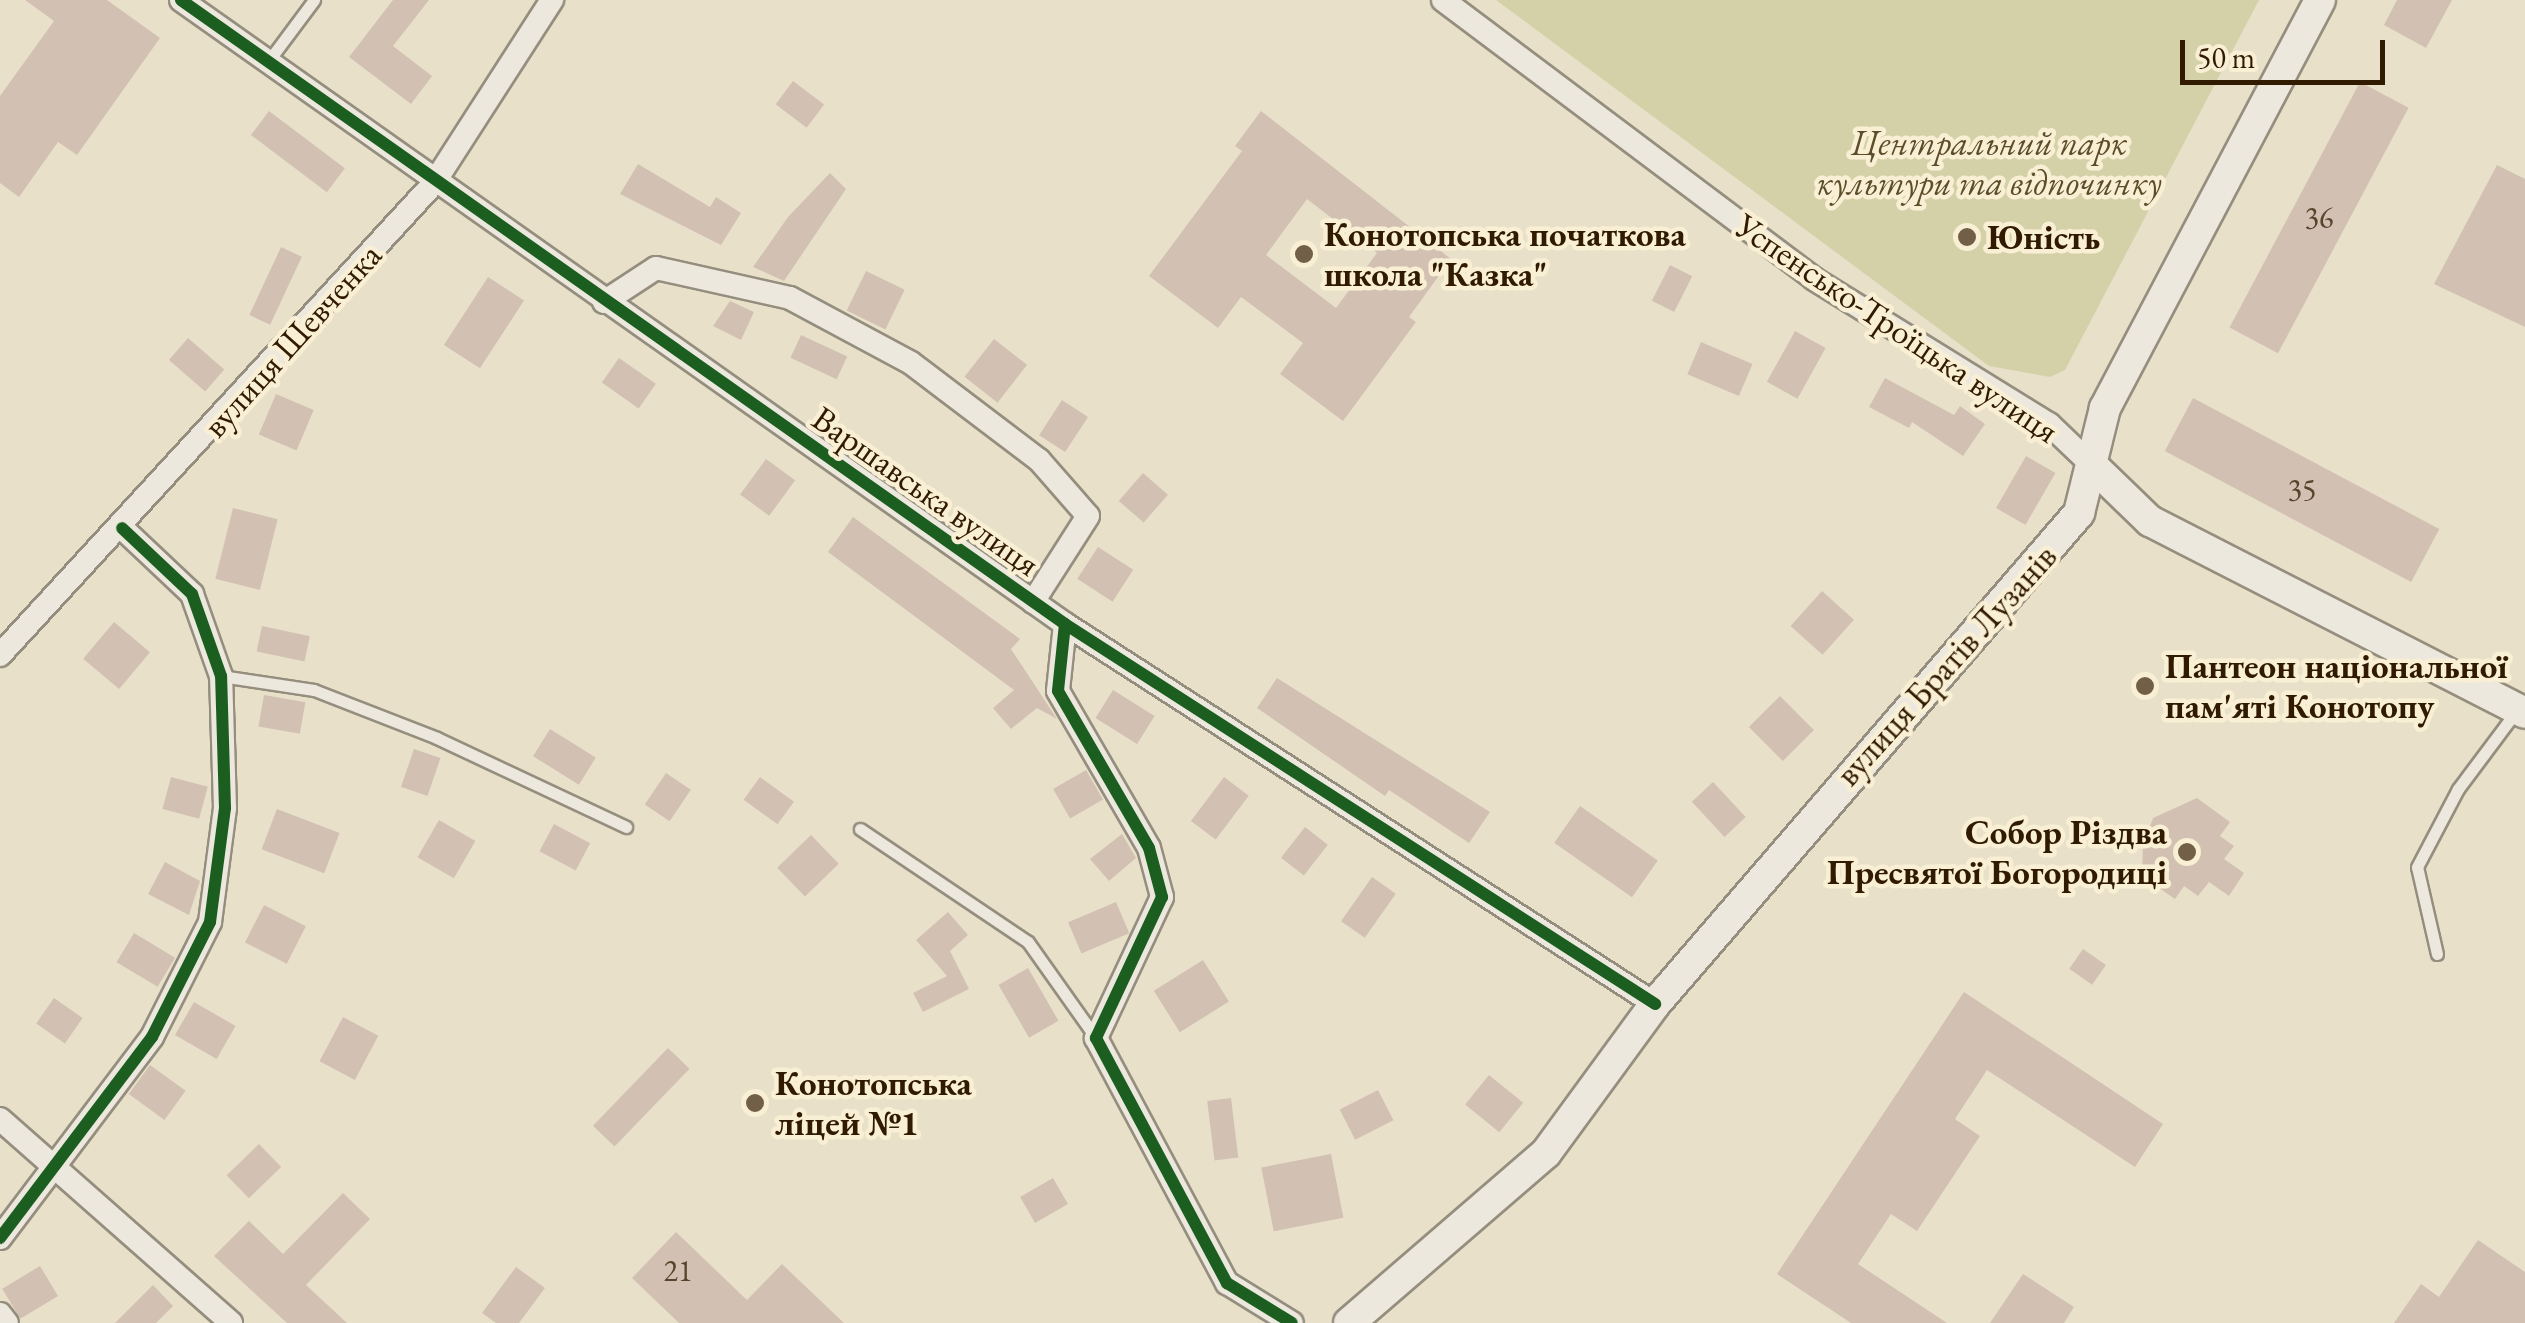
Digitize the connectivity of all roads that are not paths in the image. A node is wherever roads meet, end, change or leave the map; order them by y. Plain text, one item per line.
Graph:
1 (181, 0) edge
2 (314, 0) edge
3 (552, 0) edge
4 (1443, 0) edge
5 (2320, 0) edge
6 (268, 62) junction
7 (434, 183) junction
8 (604, 302) junction
9 (2094, 467) junction
10 (122, 528) junction
11 (1033, 602) junction
12 (1065, 624) junction
13 (0, 656) edge
14 (221, 676) junction
15 (2521, 711) edge
16 (626, 827) dead end
17 (860, 829) dead end
18 (2438, 954) dead end
19 (1655, 1004) junction
20 (1096, 1038) junction
21 (0, 1119) edge
22 (52, 1168) junction
23 (0, 1238) edge
24 (0, 1314) edge
25 (7, 1323) edge
26 (231, 1323) edge
27 (1292, 1323) edge
28 (1349, 1323) edge

1 - 6 street, Варшавська вулиця
2 - 6 lane
3 - 7 street, вулиця Шевченка
4 - 9 street, Успенсько-Троїцька вулиця
5 - 9 main road, вулиця Братів Лузанів
6 - 7 street, Варшавська вулиця
7 - 8 street, Варшавська вулиця
7 - 10 street, вулиця Шевченка
8 - 11 street, Варшавська вулиця
8 - 11 street
9 - 15 main road, Успенсько-Троїцька вулиця
9 - 19 main road, вулиця Братів Лузанів
10 - 13 street, вулиця Шевченка
10 - 14 street
11 - 12 street, Варшавська вулиця
12 - 19 street, Варшавська вулиця
12 - 20 street
14 - 16 lane
14 - 22 street
15 - 18 lane
17 - 20 lane
19 - 28 main road, вулиця Братів Лузанів
20 - 27 street
21 - 22 street
22 - 23 street
22 - 26 street
24 - 25 street

